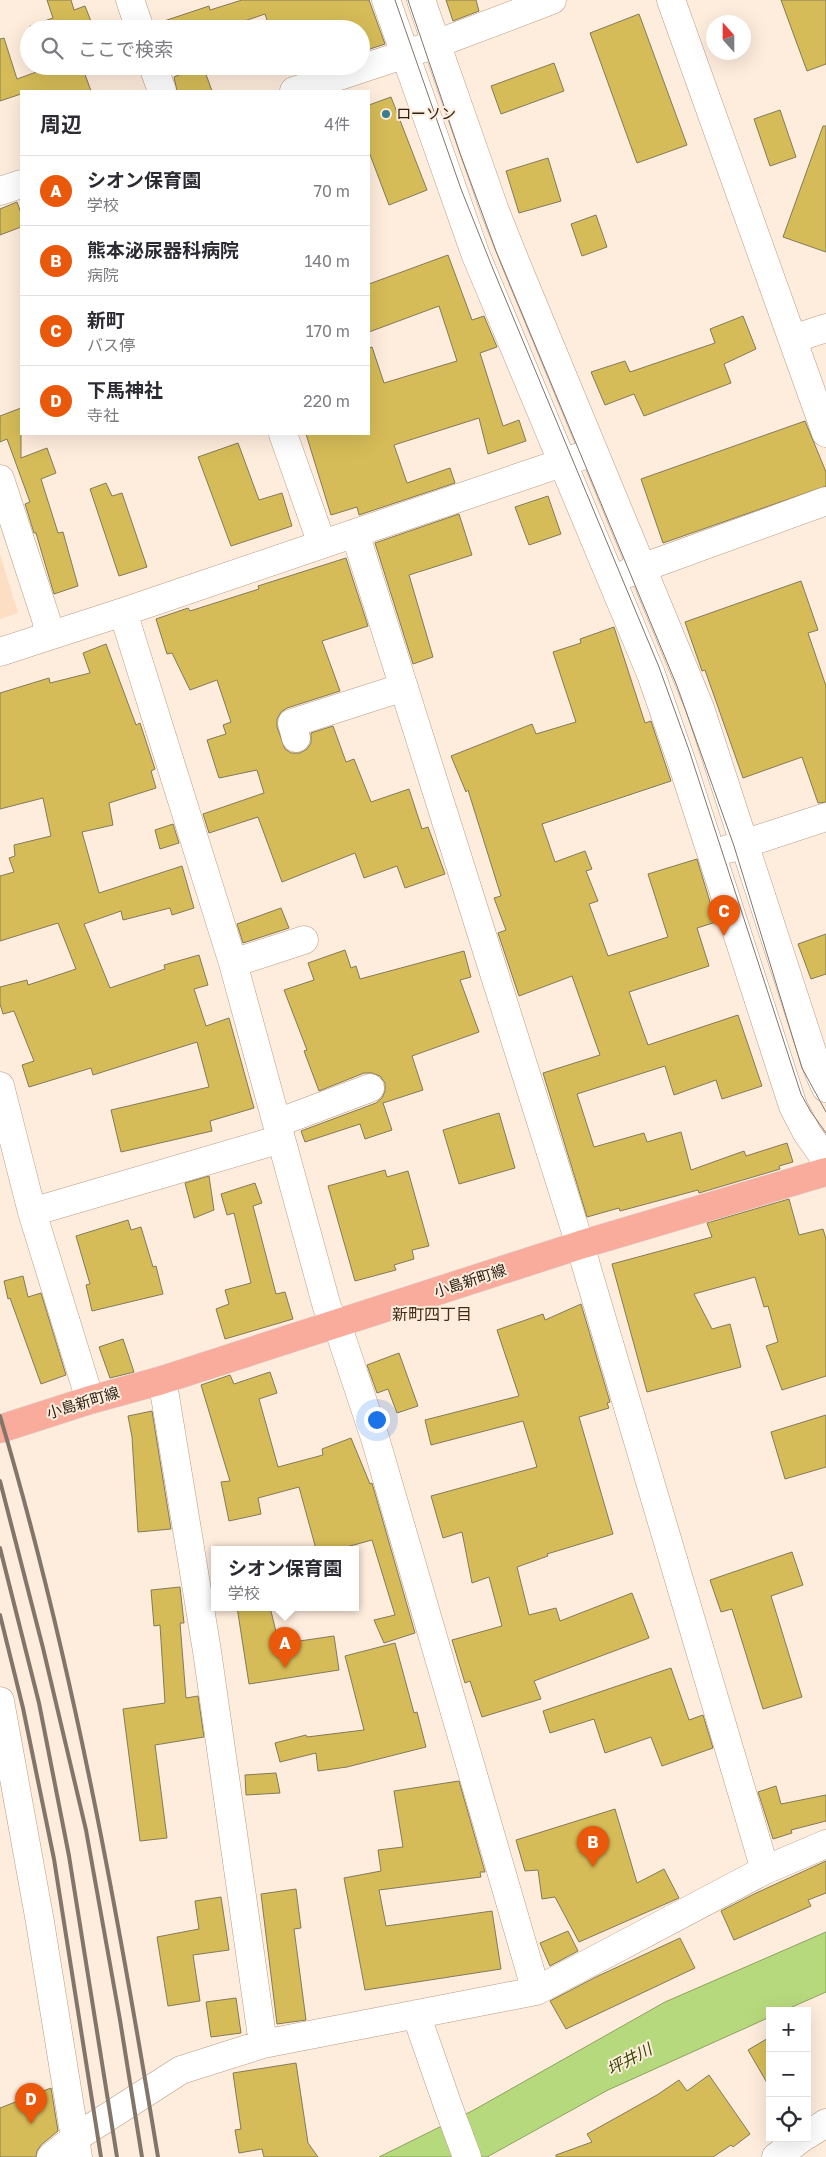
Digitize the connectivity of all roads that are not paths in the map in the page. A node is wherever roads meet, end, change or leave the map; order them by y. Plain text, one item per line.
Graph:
1 (130, 0) edge
2 (386, 0) edge
3 (421, 0) edge
4 (552, 0) edge
5 (671, 0) edge
6 (137, 20) edge
7 (436, 44) junction
8 (405, 54) junction
9 (370, 66) edge
10 (156, 75) edge
11 (342, 75) edge
12 (162, 90) edge
13 (297, 90) edge
14 (20, 184) edge
15 (0, 191) edge
16 (826, 328) edge
17 (793, 339) junction
18 (826, 433) edge
19 (283, 435) edge
20 (594, 452) junction
21 (562, 463) junction
22 (0, 479) edge
23 (826, 501) edge
24 (355, 534) junction
25 (322, 544) junction
26 (643, 567) junction
27 (611, 579) junction
28 (123, 612) junction
29 (49, 636) junction
30 (0, 652) edge
31 (404, 687) junction
32 (296, 738) dead end
33 (826, 817) edge
34 (745, 843) junction
35 (712, 854) junction
36 (304, 940) dead end
37 (233, 963) junction
38 (0, 1086) edge
39 (370, 1088) dead end
40 (826, 1088) edge
41 (279, 1131) junction
42 (826, 1160) edge
43 (826, 1172) edge
44 (32, 1212) junction
45 (580, 1245) junction
46 (336, 1324) junction
47 (159, 1381) junction
48 (90, 1400) junction
49 (0, 1429) edge
50 (0, 1701) edge
51 (826, 1844) edge
52 (765, 1870) junction
53 (536, 1991) junction
54 (416, 2014) junction
55 (263, 2044) junction
56 (826, 2123) edge
57 (811, 2132) edge
58 (797, 2142) edge
59 (77, 2147) edge
60 (51, 2157) edge
61 (467, 2157) edge
62 (776, 2157) edge

1 - 6 street
2 - 8 street
3 - 7 street
4 - 7 street
5 - 17 street
7 - 8 street
7 - 20 street
8 - 9 street
8 - 21 street
10 - 12 street
11 - 13 street
14 - 15 street
16 - 17 street
17 - 18 street
19 - 25 street
20 - 21 street
20 - 26 street
21 - 24 street
21 - 27 street
22 - 29 street
23 - 26 street
24 - 25 street
24 - 31 street
25 - 28 street
26 - 27 street
26 - 34 street
27 - 35 street
28 - 29 street
28 - 37 street
29 - 30 street
31 - 32 street
31 - 45 street
33 - 34 street
34 - 35 street
34 - 40 street
35 - 42 street
36 - 37 street
37 - 41 street
38 - 44 street
39 - 41 street
41 - 44 street
41 - 46 street
43 - 45 main road, 小島新町線
44 - 48 street
45 - 46 main road, 小島新町線
45 - 52 street
46 - 47 main road, 小島新町線
46 - 53 street
47 - 48 main road, 小島新町線
47 - 55 street
48 - 49 main road, 小島新町線
50 - 59 street
51 - 52 street
52 - 53 street
53 - 54 street
54 - 55 street
54 - 61 street
55 - 59 street
56 - 57 street
58 - 62 street
59 - 60 street

